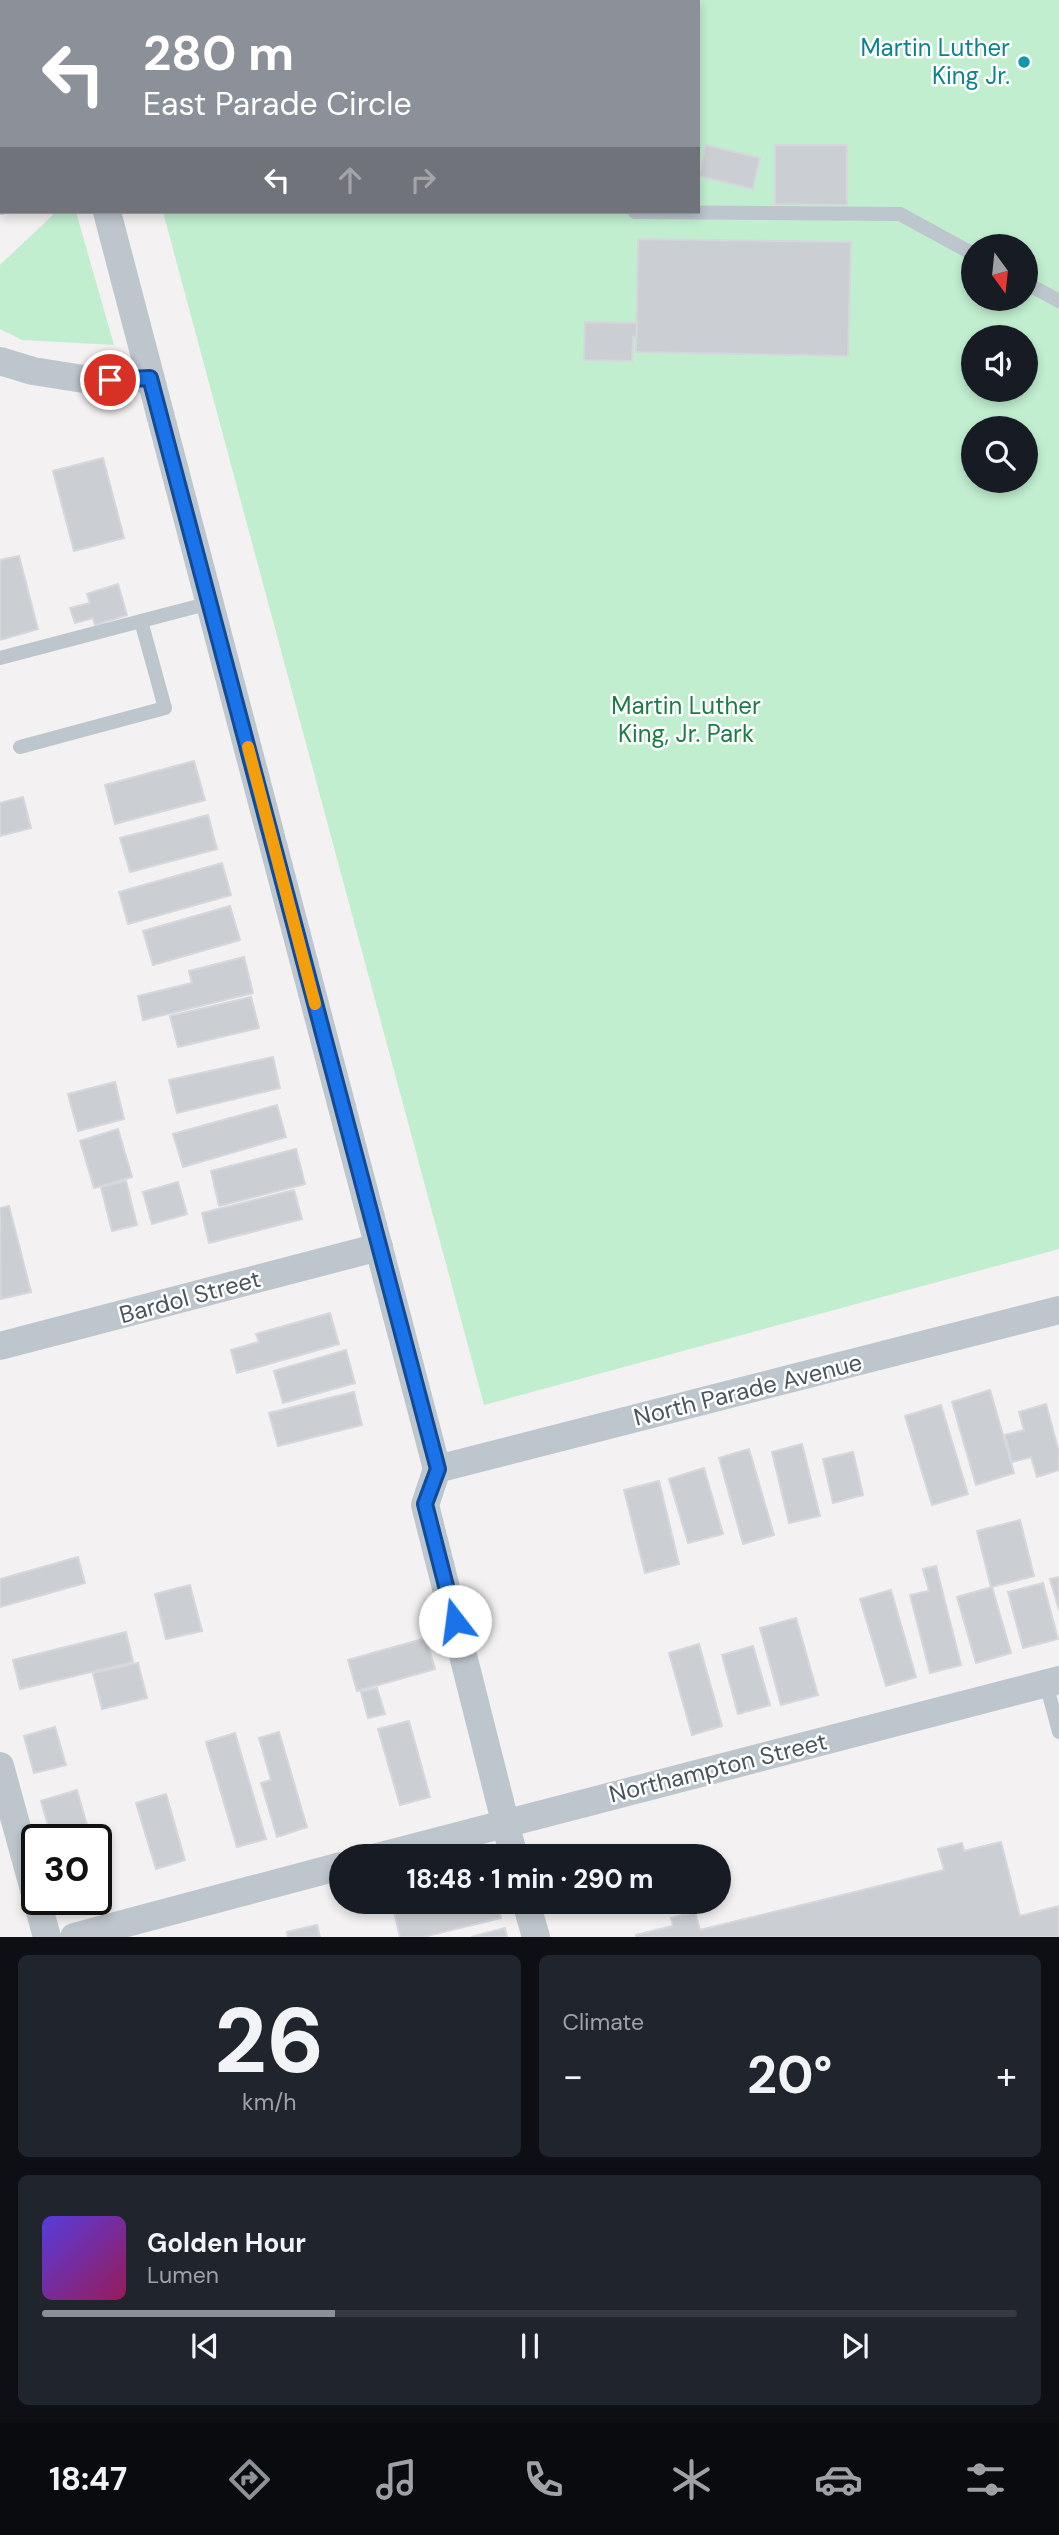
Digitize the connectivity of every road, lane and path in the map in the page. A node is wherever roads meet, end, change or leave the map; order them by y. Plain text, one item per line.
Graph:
1 (700, 212) edge
2 (108, 214) edge
3 (961, 247) edge
4 (1038, 290) edge
5 (1059, 301) edge
6 (0, 361) edge
7 (150, 378) junction
8 (210, 603) junction
9 (141, 621) junction
10 (0, 658) edge
11 (20, 747) dead end
12 (379, 1247) junction
13 (1059, 1310) edge
14 (0, 1346) edge
15 (438, 1469) junction
16 (1053, 1682) edge
17 (1059, 1732) edge
18 (0, 1766) edge
19 (506, 1823) junction
20 (426, 1844) edge
21 (511, 1844) edge
22 (329, 1869) edge
23 (529, 1914) edge
24 (47, 1937) edge
25 (74, 1937) edge
26 (536, 1937) edge

1 - 3 lane
2 - 7 street
4 - 5 lane
6 - 7 street
7 - 8 street
8 - 9 lane
8 - 12 street
9 - 10 lane
9 - 11 lane
12 - 14 street, Bardol Street
12 - 15 street
13 - 15 street, North Parade Avenue
15 - 19 street
16 - 17 lane
16 - 19 street, Northampton Street
18 - 24 street
19 - 20 street, Northampton Street
19 - 21 street
22 - 25 street
23 - 26 street

